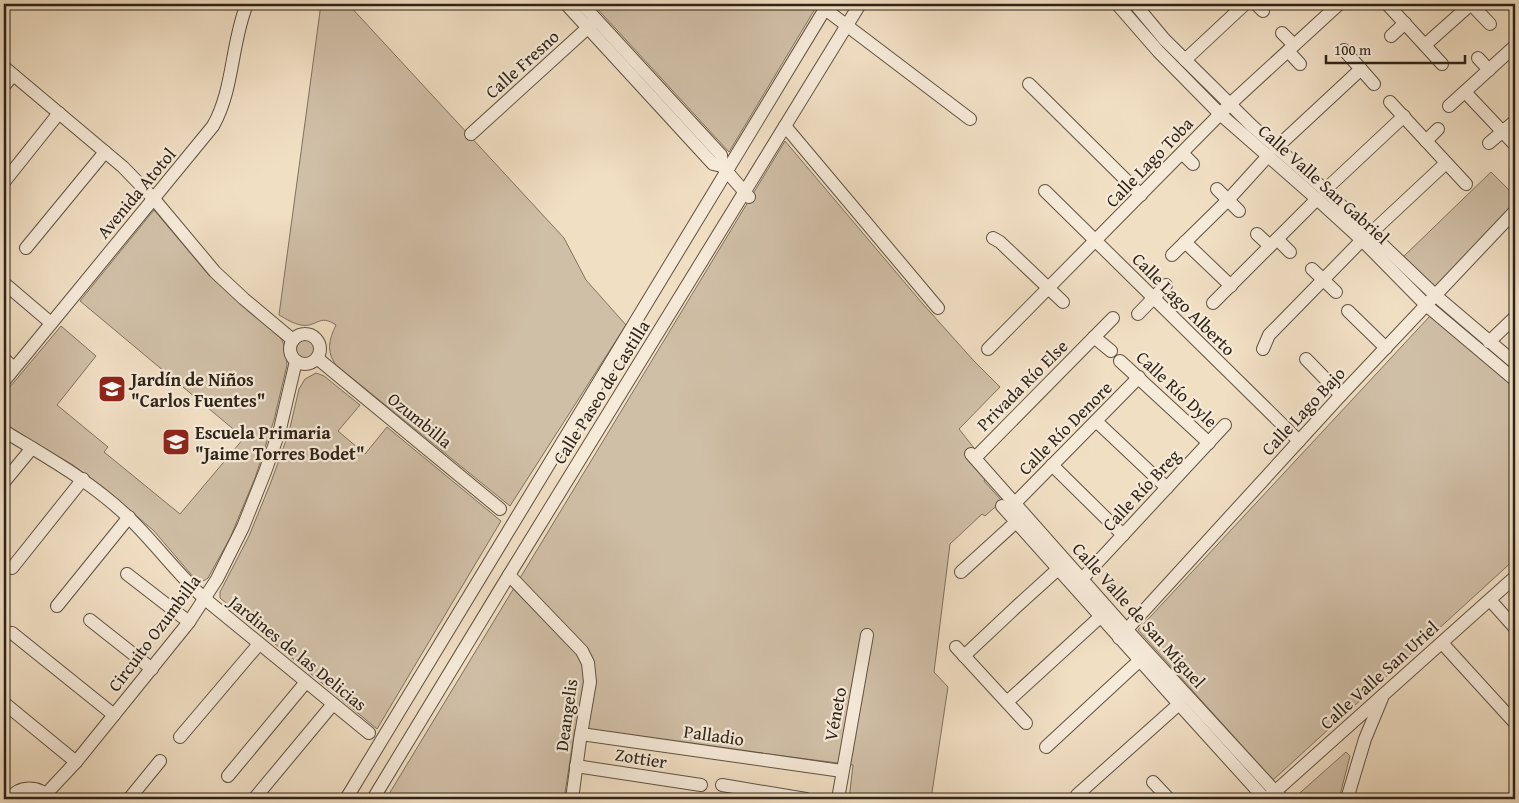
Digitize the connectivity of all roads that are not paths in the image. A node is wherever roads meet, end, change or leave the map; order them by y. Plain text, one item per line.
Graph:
1 (248, 4) edge
2 (566, 4) edge
3 (582, 4) edge
4 (860, 4) edge
5 (1118, 4) edge
6 (1135, 4) edge
7 (1244, 4) edge
8 (1339, 4) edge
9 (1387, 4) edge
10 (1471, 4) edge
11 (827, 6) edge
12 (592, 23) junction
13 (1405, 23) junction
14 (1490, 24) dead end
15 (847, 25) junction
16 (1282, 33) dead end
17 (1390, 36) dead end
18 (1425, 45) junction
19 (1291, 48) junction
20 (1344, 50) dead end
21 (1514, 51) edge
22 (1478, 58) dead end
23 (1185, 60) junction
24 (1300, 64) dead end
25 (1442, 64) dead end
26 (1361, 69) junction
27 (1489, 70) junction
28 (8, 71) edge
29 (1029, 84) dead end
30 (1374, 84) dead end
31 (4, 86) edge
32 (1466, 92) junction
33 (1390, 102) dead end
34 (1230, 104) junction
35 (1449, 106) dead end
36 (59, 113) junction
37 (1220, 114) junction
38 (1404, 116) junction
39 (970, 119) dead end
40 (1515, 121) edge
41 (785, 126) junction
42 (1438, 129) dead end
43 (1502, 132) junction
44 (471, 134) dead end
45 (1426, 141) junction
46 (1489, 143) dead end
47 (1515, 145) edge
48 (105, 152) junction
49 (1272, 152) junction
50 (1182, 153) junction
51 (1446, 163) junction
52 (1193, 164) dead end
53 (724, 169) junction
54 (4, 182) edge
55 (1466, 184) dead end
56 (1217, 189) dead end
57 (1045, 190) dead end
58 (1321, 194) junction
59 (746, 195) junction
60 (1141, 195) junction
61 (154, 199) junction
62 (1228, 200) junction
63 (1239, 211) dead end
64 (1515, 211) edge
65 (1257, 234) dead end
66 (1366, 236) junction
67 (993, 238) dead end
68 (1096, 241) junction
69 (1185, 242) junction
70 (1274, 243) junction
71 (26, 248) dead end
72 (1290, 252) dead end
73 (1172, 256) dead end
74 (1312, 269) dead end
75 (1324, 279) junction
76 (4, 283) edge
77 (1166, 284) dead end
78 (1231, 286) junction
79 (1048, 289) junction
80 (1336, 292) dead end
81 (1435, 295) junction
82 (1153, 298) junction
83 (1063, 302) dead end
84 (1214, 304) dead end
85 (1426, 305) junction
86 (938, 308) dead end
87 (1348, 310) dead end
88 (1138, 314) dead end
89 (1515, 317) edge
90 (1113, 318) dead end
91 (51, 323) junction
92 (1094, 337) junction
93 (293, 340) junction
94 (1489, 342) junction
95 (1386, 348) junction
96 (1263, 349) dead end
97 (988, 350) dead end
98 (1111, 351) dead end
99 (317, 358) junction
100 (4, 359) edge
101 (1306, 360) dead end
102 (296, 361) junction
103 (1120, 361) dead end
104 (1515, 363) edge
105 (14, 368) junction
106 (1139, 377) junction
107 (1515, 380) edge
108 (4, 382) edge
109 (1341, 395) junction
110 (1096, 422) junction
111 (1225, 425) dead end
112 (4, 431) edge
113 (1299, 441) junction
114 (1209, 443) junction
115 (32, 448) junction
116 (973, 456) joint
117 (1052, 465) junction
118 (83, 479) junction
119 (4, 482) edge
120 (1166, 488) junction
121 (1015, 503) junction
122 (1002, 506) dead end
123 (500, 509) dead end
124 (129, 518) junction
125 (1016, 522) junction
126 (1123, 534) junction
127 (12, 568) dead end
128 (1058, 569) junction
129 (961, 572) dead end
130 (127, 574) dead end
131 (509, 575) junction
132 (1515, 577) edge
133 (1082, 578) junction
134 (205, 599) junction
135 (1490, 600) junction
136 (57, 606) dead end
137 (1100, 617) junction
138 (90, 620) dead end
139 (188, 622) junction
140 (1515, 628) edge
141 (12, 633) dead end
142 (1122, 633) junction
143 (867, 635) dead end
144 (1442, 643) junction
145 (259, 644) junction
146 (1140, 660) junction
147 (152, 669) junction
148 (306, 682) junction
149 (1384, 693) junction
150 (1007, 702) junction
151 (4, 703) edge
152 (333, 704) junction
153 (1178, 704) junction
154 (114, 715) junction
155 (1026, 723) dead end
156 (1515, 723) edge
157 (369, 733) dead end
158 (581, 734) junction
159 (180, 736) dead end
160 (379, 743) junction
161 (1046, 747) dead end
162 (398, 757) junction
163 (76, 762) junction
164 (160, 762) dead end
165 (576, 766) junction
166 (842, 771) junction
167 (228, 776) dead end
168 (1153, 782) dead end
169 (701, 785) dead end
170 (722, 785) dead end
171 (9, 793) edge
172 (1077, 795) dead end
173 (48, 797) edge
174 (1272, 797) edge
175 (129, 799) edge
176 (254, 799) edge
177 (346, 799) edge
178 (373, 799) edge
179 (572, 799) edge
180 (806, 799) edge
181 (838, 799) edge
182 (1169, 799) edge
183 (1347, 799) edge

1 - 61 street, Avenida Atotol
2 - 12 street
3 - 12 street
4 - 15 street, Calle Paseo de Castilla
5 - 37 street, Calle Valle San Gabriel
6 - 23 street, Calle Valle San Gabriel
7 - 23 street
8 - 19 street, Calle Lago Toba
9 - 13 street
10 - 14 street
10 - 18 street
11 - 15 street
11 - 53 street, Calle Paseo de Castilla
12 - 44 street, Calle Fresno
12 - 53 street
13 - 17 street
13 - 18 street
15 - 39 street
15 - 41 street, Calle Paseo de Castilla
16 - 19 street
18 - 25 street
19 - 24 street
19 - 34 street, Calle Lago Toba
20 - 26 street
21 - 27 street
22 - 27 street
23 - 34 street, Calle Valle San Gabriel
26 - 30 street
26 - 49 street
27 - 32 street
28 - 31 street
28 - 36 street
29 - 60 street
32 - 35 street
32 - 43 street
33 - 38 street
34 - 37 street, Calle Lago Toba
34 - 49 street, Calle Valle San Gabriel
36 - 48 street
36 - 54 street
37 - 49 street, Calle Valle San Gabriel
37 - 50 street, Calle Lago Toba
38 - 45 street
38 - 58 street
40 - 43 street
41 - 59 street, Calle Paseo de Castilla
41 - 86 street
42 - 45 street
43 - 46 street
43 - 47 street
45 - 51 street
48 - 61 street
48 - 71 street
49 - 58 street, Calle Valle San Gabriel
49 - 62 street
50 - 52 street
50 - 60 street, Calle Lago Toba
51 - 55 street
51 - 66 street
53 - 59 street
53 - 160 street, Calle Paseo de Castilla
56 - 62 street
57 - 68 street, Calle Lago Alberto
58 - 66 street, Calle Valle San Gabriel
58 - 70 street
59 - 131 street, Calle Paseo de Castilla
60 - 68 street, Calle Lago Toba
61 - 91 street, Avenida Atotol
61 - 93 street
62 - 63 street
62 - 69 street
64 - 81 street, Calle Lago Bajo
65 - 70 street
66 - 75 street
66 - 81 street, Calle Valle San Gabriel
66 - 85 street, Calle Valle San Gabriel
67 - 79 street
68 - 79 street, Calle Lago Toba
68 - 82 street, Calle Lago Alberto
69 - 73 street
69 - 78 street
70 - 72 street
70 - 78 street
74 - 75 street
75 - 80 street
75 - 96 street
76 - 91 street
77 - 82 street
78 - 84 street
79 - 83 street
79 - 97 street, Calle Lago Toba
81 - 85 street, Calle Lago Bajo
81 - 94 street, Calle Valle San Gabriel
82 - 88 street
82 - 113 street, Calle Lago Alberto
85 - 95 street, Calle Lago Bajo
85 - 107 street, Calle Valle San Gabriel
87 - 95 street
89 - 94 street
90 - 92 street, Privada Río Else
91 - 105 street, Avenida Atotol
92 - 98 street
92 - 116 street, Privada Río Else
93 - 99 street
93 - 102 street
94 - 104 street, Calle Valle San Gabriel
95 - 109 street, Calle Lago Bajo
99 - 102 street
99 - 123 street, Ozumbilla
100 - 105 street
101 - 109 street
102 - 134 street, Circuito Ozumbilla
103 - 106 street, Calle Río Dyle
105 - 108 street, Avenida Atotol
106 - 110 street, Calle Río Denore
106 - 114 street, Calle Río Dyle
109 - 113 street, Calle Lago Bajo
110 - 117 street, Calle Río Denore
110 - 120 street
111 - 114 street, Calle Río Breg
112 - 115 street, Jardines de las Delicias
113 - 142 street, Calle Lago Bajo
114 - 120 street, Calle Río Breg
115 - 118 street, Jardines de las Delicias
115 - 119 street
116 - 121 street, Calle Valle de San Miguel
117 - 121 street, Calle Río Denore
117 - 126 street
118 - 124 street, Jardines de las Delicias
118 - 127 street
120 - 126 street, Calle Río Breg
121 - 133 street, Calle Valle de San Miguel
122 - 125 street, Calle Valle de San Miguel
124 - 134 street, Jardines de las Delicias
124 - 136 street
125 - 128 street, Calle Valle de San Miguel
125 - 129 street
126 - 133 street, Calle Río Breg
128 - 137 street, Calle Valle de San Miguel
128 - 150 street
130 - 139 street
131 - 158 street, Deangelis
131 - 162 street, Calle Paseo de Castilla
132 - 135 street, Calle Valle San Uriel
133 - 142 street, Calle Valle de San Miguel
134 - 139 street, Circuito Ozumbilla
134 - 145 street, Jardines de las Delicias
135 - 140 street
135 - 144 street, Calle Valle San Uriel
137 - 142 street, Calle Valle de San Miguel
137 - 150 street
138 - 147 street
139 - 147 street, Circuito Ozumbilla
141 - 154 street
142 - 146 street, Calle Valle de San Miguel
142 - 174 street, Calle Valle de San Miguel
143 - 166 street, Véneto
144 - 149 street, Calle Valle San Uriel
144 - 156 street
145 - 148 street, Jardines de las Delicias
145 - 159 street
146 - 153 street, Calle Valle de San Miguel
146 - 161 street
147 - 154 street, Circuito Ozumbilla
148 - 152 street, Jardines de las Delicias
148 - 167 street
149 - 174 street, Calle Valle San Uriel
149 - 183 street
150 - 155 street
151 - 163 street
152 - 157 street, Jardines de las Delicias
152 - 176 street
153 - 172 street
153 - 174 street, Calle Valle de San Miguel
154 - 163 street, Circuito Ozumbilla
158 - 165 street, Deangelis
158 - 166 street, Palladio
160 - 162 street
160 - 177 street, Calle Paseo de Castilla
162 - 178 street, Calle Paseo de Castilla
163 - 173 street, Circuito Ozumbilla
164 - 175 street
165 - 169 street, Zottier
165 - 179 street, Deangelis
166 - 181 street, Véneto
168 - 182 street
170 - 180 street
171 - 173 street

